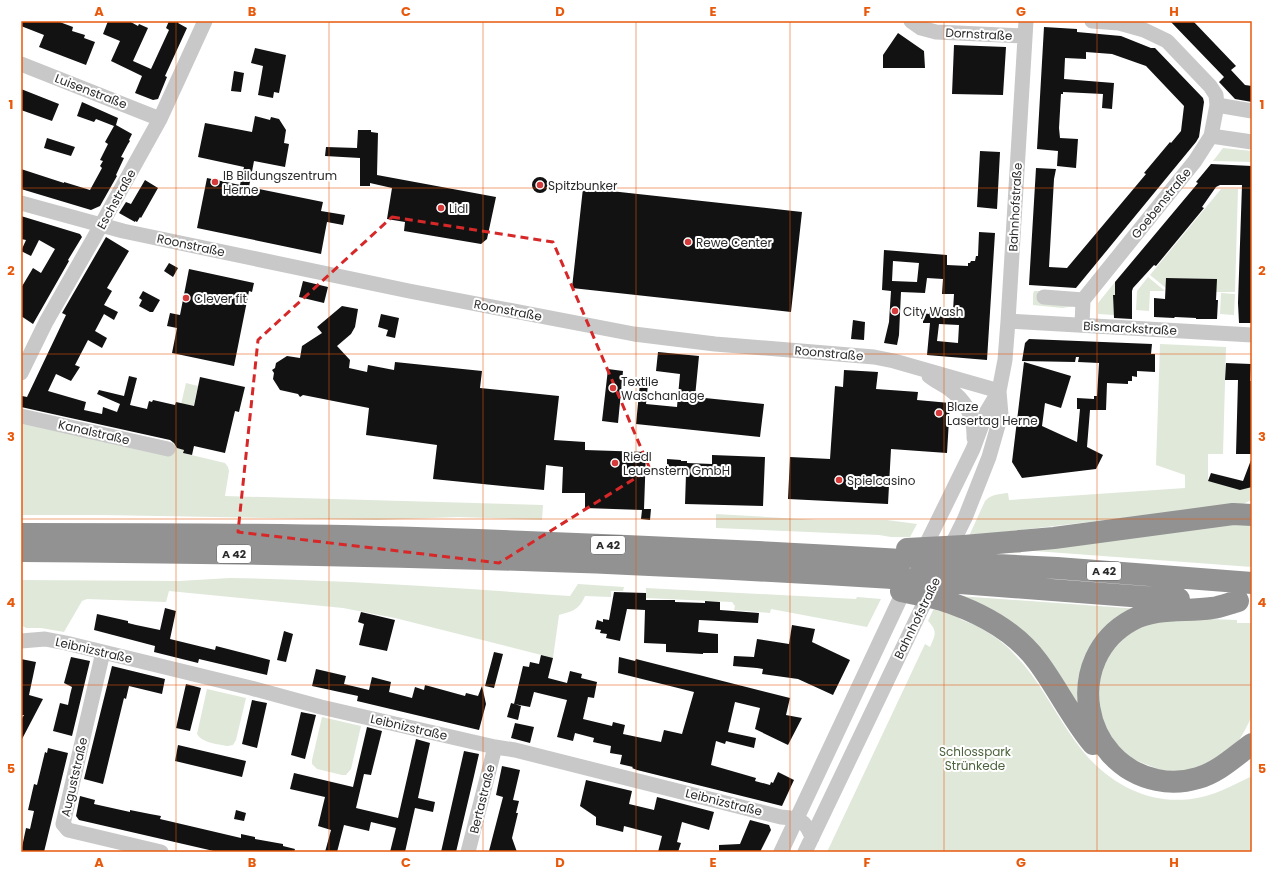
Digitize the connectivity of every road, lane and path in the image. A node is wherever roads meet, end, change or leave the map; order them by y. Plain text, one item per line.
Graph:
1 (205, 21) edge
2 (911, 21) edge
3 (1092, 21) edge
4 (1026, 28) edge
5 (21, 64) edge
6 (1217, 105) junction
7 (1252, 111) edge
8 (160, 118) junction
9 (1211, 136) junction
10 (1252, 142) edge
11 (21, 203) edge
12 (101, 226) junction
13 (1044, 297) dead end
14 (1082, 300) junction
15 (1008, 321) junction
16 (1082, 325) junction
17 (1252, 335) edge
18 (921, 369) junction
19 (21, 373) edge
20 (999, 392) junction
21 (21, 416) edge
22 (168, 449) dead end
23 (973, 449) junction
24 (960, 475) junction
25 (976, 488) junction
26 (1246, 512) edge
27 (21, 534) edge
28 (21, 551) edge
29 (897, 569) junction
30 (951, 573) junction
31 (1252, 583) edge
32 (1245, 602) edge
33 (21, 641) edge
34 (103, 652) junction
35 (875, 652) junction
36 (890, 673) junction
37 (1252, 733) edge
38 (495, 747) junction
39 (1248, 753) edge
40 (796, 818) junction
41 (812, 838) junction
42 (161, 852) edge
43 (468, 852) edge
44 (781, 852) edge
45 (805, 852) edge

1 - 8 street, Eschstraße
2 - 4 street, Dornstraße
3 - 6 street
4 - 15 street, Bahnhofstraße
5 - 8 street, Luisenstraße
6 - 7 street
6 - 9 street
8 - 12 street, Eschstraße
9 - 10 street
9 - 14 street, Goebenstraße
11 - 12 street, Roonstraße
12 - 18 street, Roonstraße
12 - 19 street, Eschstraße
13 - 14 street
14 - 16 street
15 - 16 street, Bismarckstraße
15 - 20 street, Bahnhofstraße
16 - 17 street, Bismarckstraße
18 - 20 street, Roonstraße
18 - 23 street
20 - 23 street, Bahnhofstraße
20 - 25 street, Bahnhofstraße
21 - 22 street, Kanalstraße
23 - 24 street, Bahnhofstraße
24 - 25 street
24 - 35 street, Bahnhofstraße
25 - 36 street, Bahnhofstraße
26 - 30 highway
27 - 29 highway, A 42
28 - 29 highway, A 42
29 - 30 highway, A 42, bridge
29 - 30 highway, bridge
30 - 31 highway, A 42
30 - 32 highway, A 42
30 - 39 highway
32 - 39 highway
33 - 34 street, Leibnizstraße
34 - 38 street, Leibnizstraße
34 - 42 street, Auguststraße
35 - 36 street
35 - 40 street, Bahnhofstraße
36 - 41 street, Bahnhofstraße
37 - 39 highway
38 - 40 street, Leibnizstraße
38 - 43 street, Bertastraße
40 - 41 street
40 - 44 street, Bahnhofstraße
41 - 45 street, Bahnhofstraße

